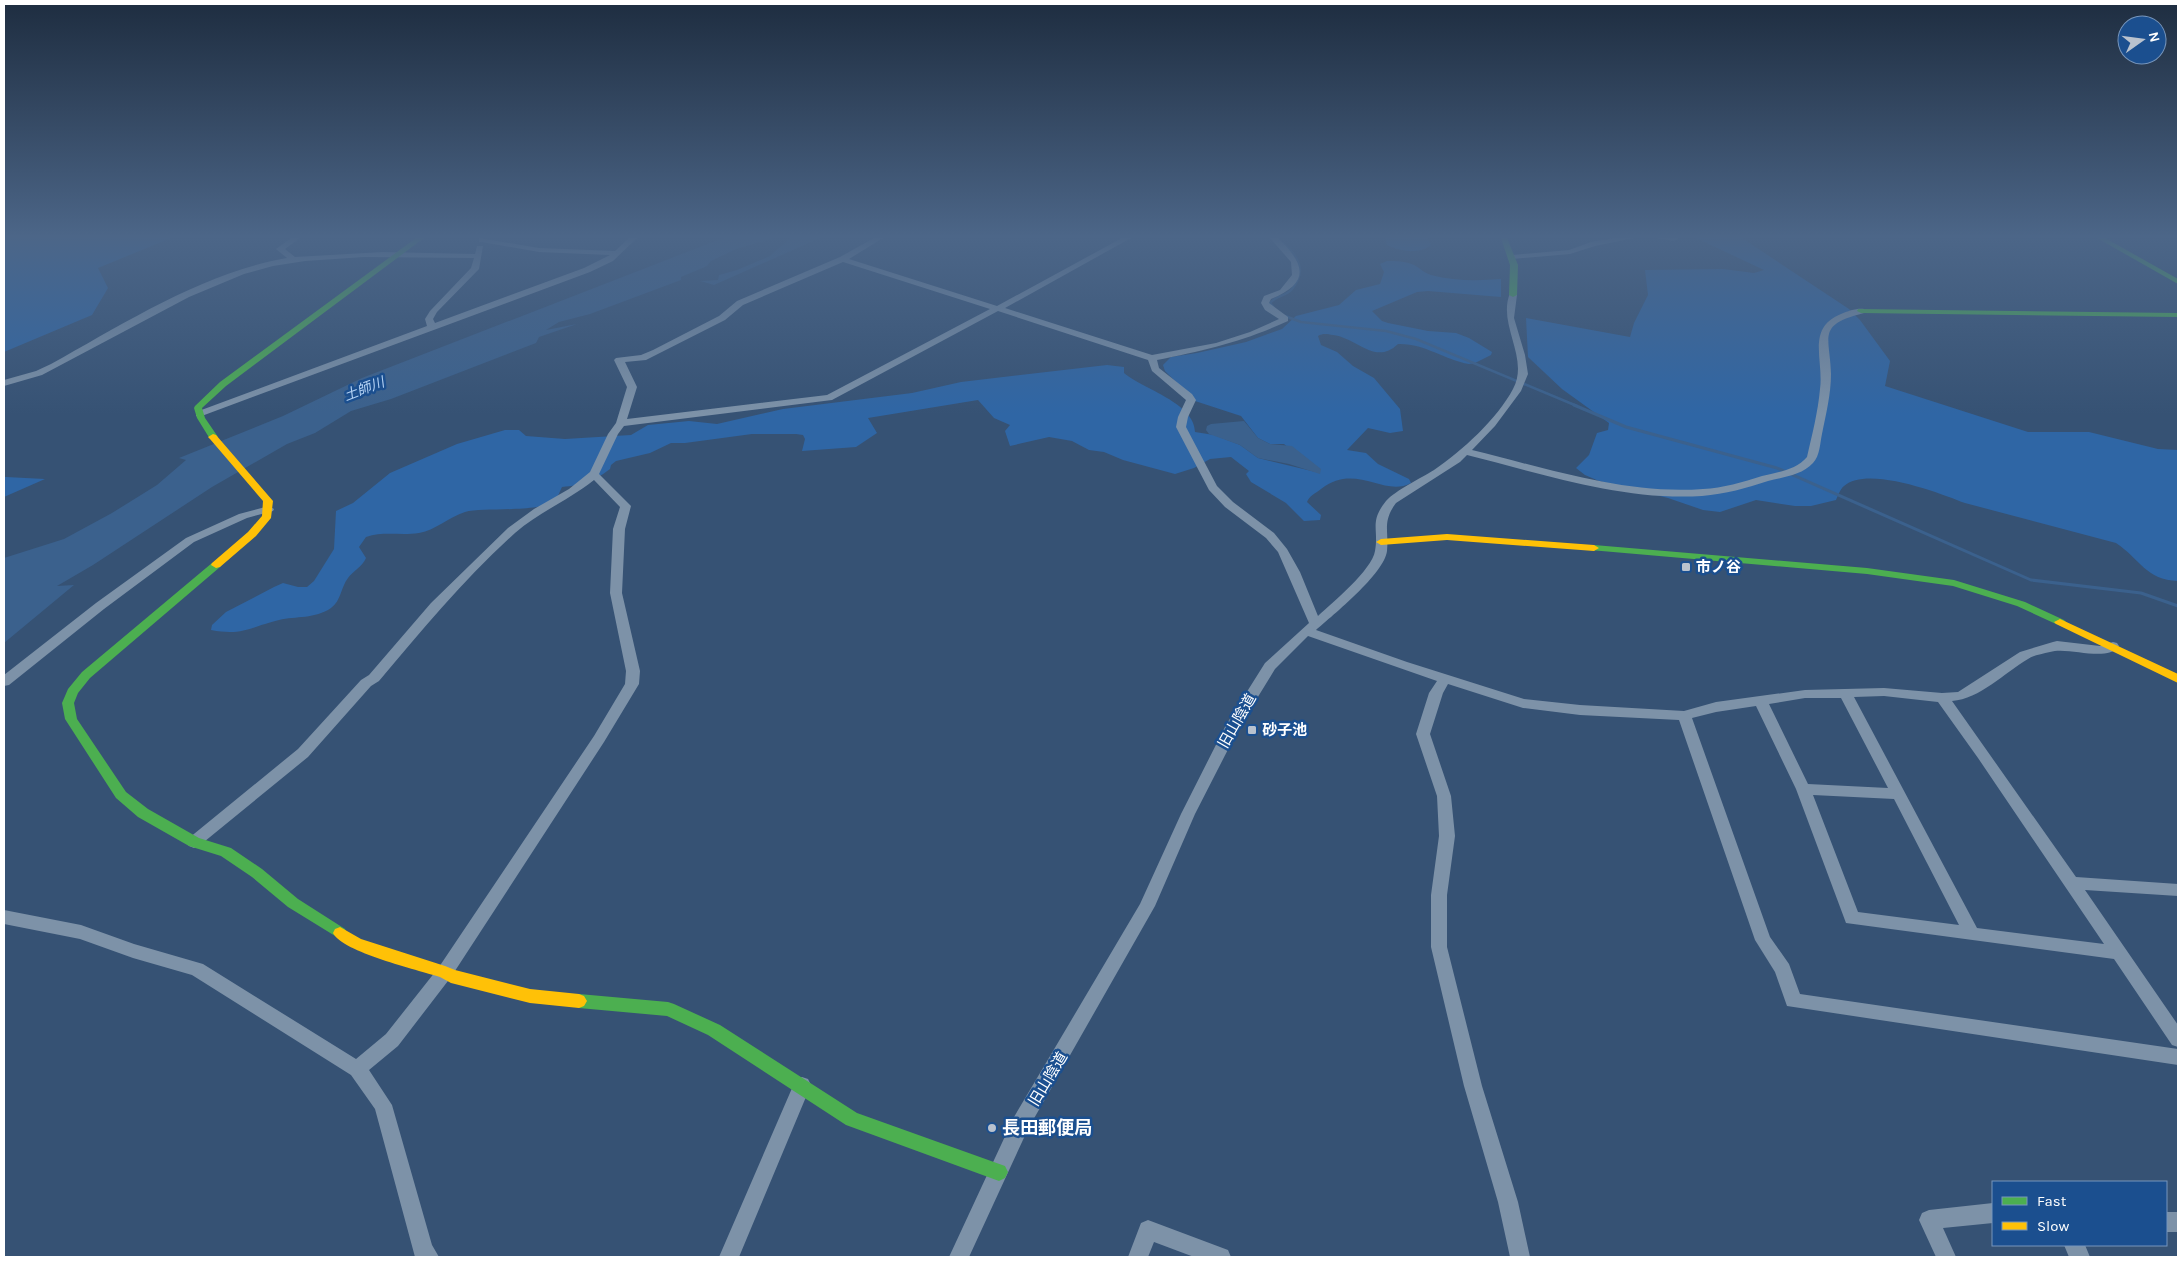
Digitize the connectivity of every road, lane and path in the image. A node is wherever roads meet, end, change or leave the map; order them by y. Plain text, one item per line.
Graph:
1 (182, 297) edge
2 (342, 297) edge
3 (447, 297) edge
4 (515, 297) edge
5 (754, 297) edge
6 (963, 297) edge
7 (1019, 297) edge
8 (1270, 297) edge
9 (1513, 297) edge
10 (998, 308) junction
11 (1861, 312) joint
12 (2178, 314) edge
13 (432, 328) junction
14 (1152, 358) junction
15 (4, 383) edge
16 (199, 414) junction
17 (621, 423) junction
18 (1465, 452) junction
19 (594, 474) junction
20 (268, 505) junction
21 (1381, 542) junction
22 (1312, 628) junction
23 (2113, 646) junction
24 (1445, 679) junction
25 (2178, 679) edge
26 (4, 682) edge
27 (1845, 692) junction
28 (1942, 698) junction
29 (1760, 700) junction
30 (1684, 716) junction
31 (1803, 789) junction
32 (1897, 794) junction
33 (194, 842) junction
34 (2070, 882) junction
35 (2178, 890) edge
36 (4, 917) edge
37 (1971, 932) junction
38 (2118, 953) junction
39 (446, 972) junction
40 (2178, 1039) edge
41 (2178, 1057) edge
42 (357, 1069) junction
43 (802, 1085) junction
44 (999, 1172) junction
45 (1992, 1212) edge
46 (429, 1257) edge
47 (729, 1257) edge
48 (959, 1257) edge
49 (1138, 1257) edge
50 (1221, 1257) edge
51 (1520, 1257) edge
52 (1946, 1257) edge

1 - 15 street
2 - 16 street
3 - 13 street
4 - 13 street
5 - 17 street
6 - 10 street
7 - 10 street
8 - 14 street
9 - 18 street, 旧山陰道
10 - 14 street
10 - 17 street
11 - 12 street
11 - 18 street
13 - 16 street
14 - 22 street
16 - 20 street
17 - 19 street
18 - 21 street, 旧山陰道
19 - 33 street
19 - 39 street
20 - 26 street
20 - 33 street
21 - 22 street, 旧山陰道
21 - 23 street
22 - 24 street
22 - 44 street, 旧山陰道
23 - 25 street
23 - 28 street
24 - 30 street
24 - 51 street
27 - 28 street
27 - 29 street
27 - 32 street
28 - 34 street
29 - 30 street
29 - 31 street
30 - 41 street
31 - 32 street
31 - 37 street
32 - 37 street
33 - 39 street
34 - 35 street
34 - 38 street
36 - 42 street
37 - 38 street
38 - 40 street
39 - 42 street
39 - 43 street
42 - 46 street
43 - 44 street
43 - 47 street
44 - 48 street, 旧山陰道
45 - 52 street
49 - 50 street

